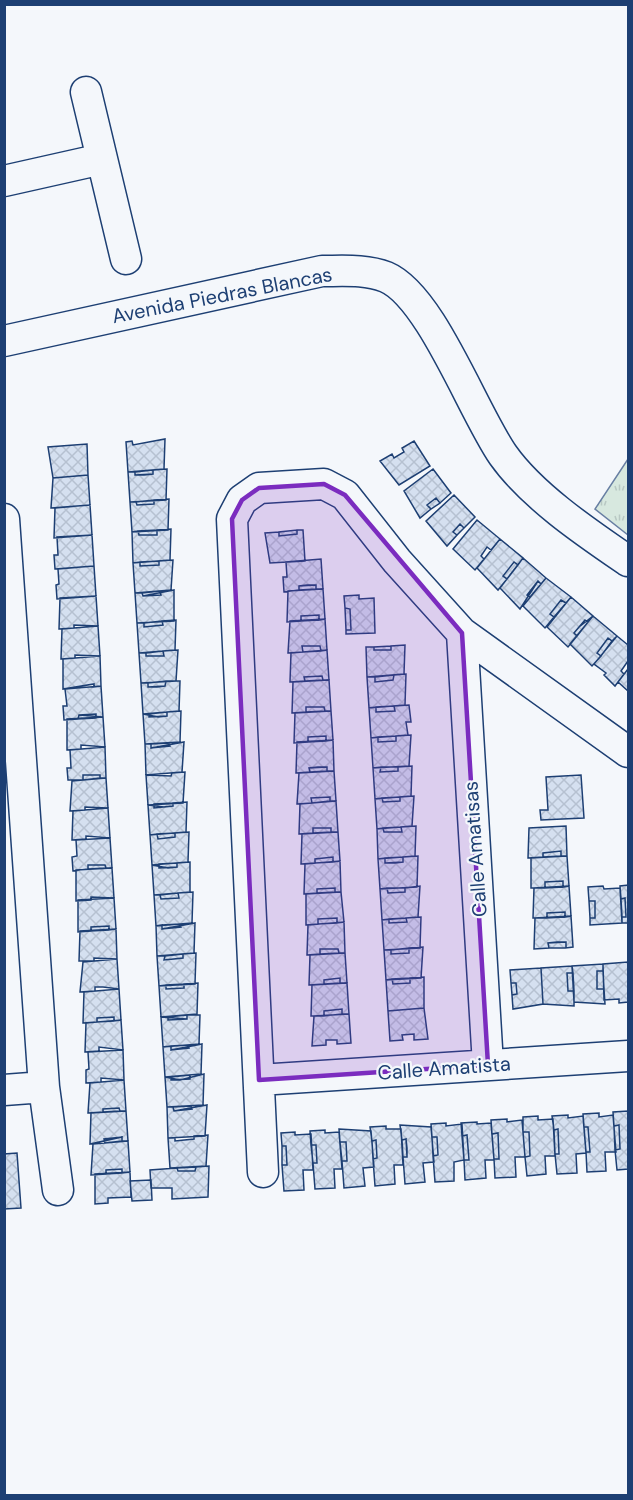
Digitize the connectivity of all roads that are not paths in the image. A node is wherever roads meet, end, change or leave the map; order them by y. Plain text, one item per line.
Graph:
1 (86, 92) dead end
2 (102, 159) junction
3 (4, 181) edge
4 (126, 259) dead end
5 (4, 341) edge
6 (4, 519) edge
7 (628, 561) edge
8 (462, 633) junction
9 (628, 752) edge
10 (628, 1056) edge
11 (488, 1065) junction
12 (259, 1080) junction
13 (44, 1087) junction
14 (4, 1090) edge
15 (263, 1172) dead end
16 (58, 1190) dead end

1 - 2 street
2 - 3 street
2 - 4 street
5 - 7 street, Avenida Piedras Blancas
6 - 13 street
8 - 9 street
8 - 11 street, Calle Amatisas
8 - 12 street
10 - 11 street, Calle Amatista
11 - 12 street, Calle Amatista
12 - 15 street
13 - 14 street
13 - 16 street

